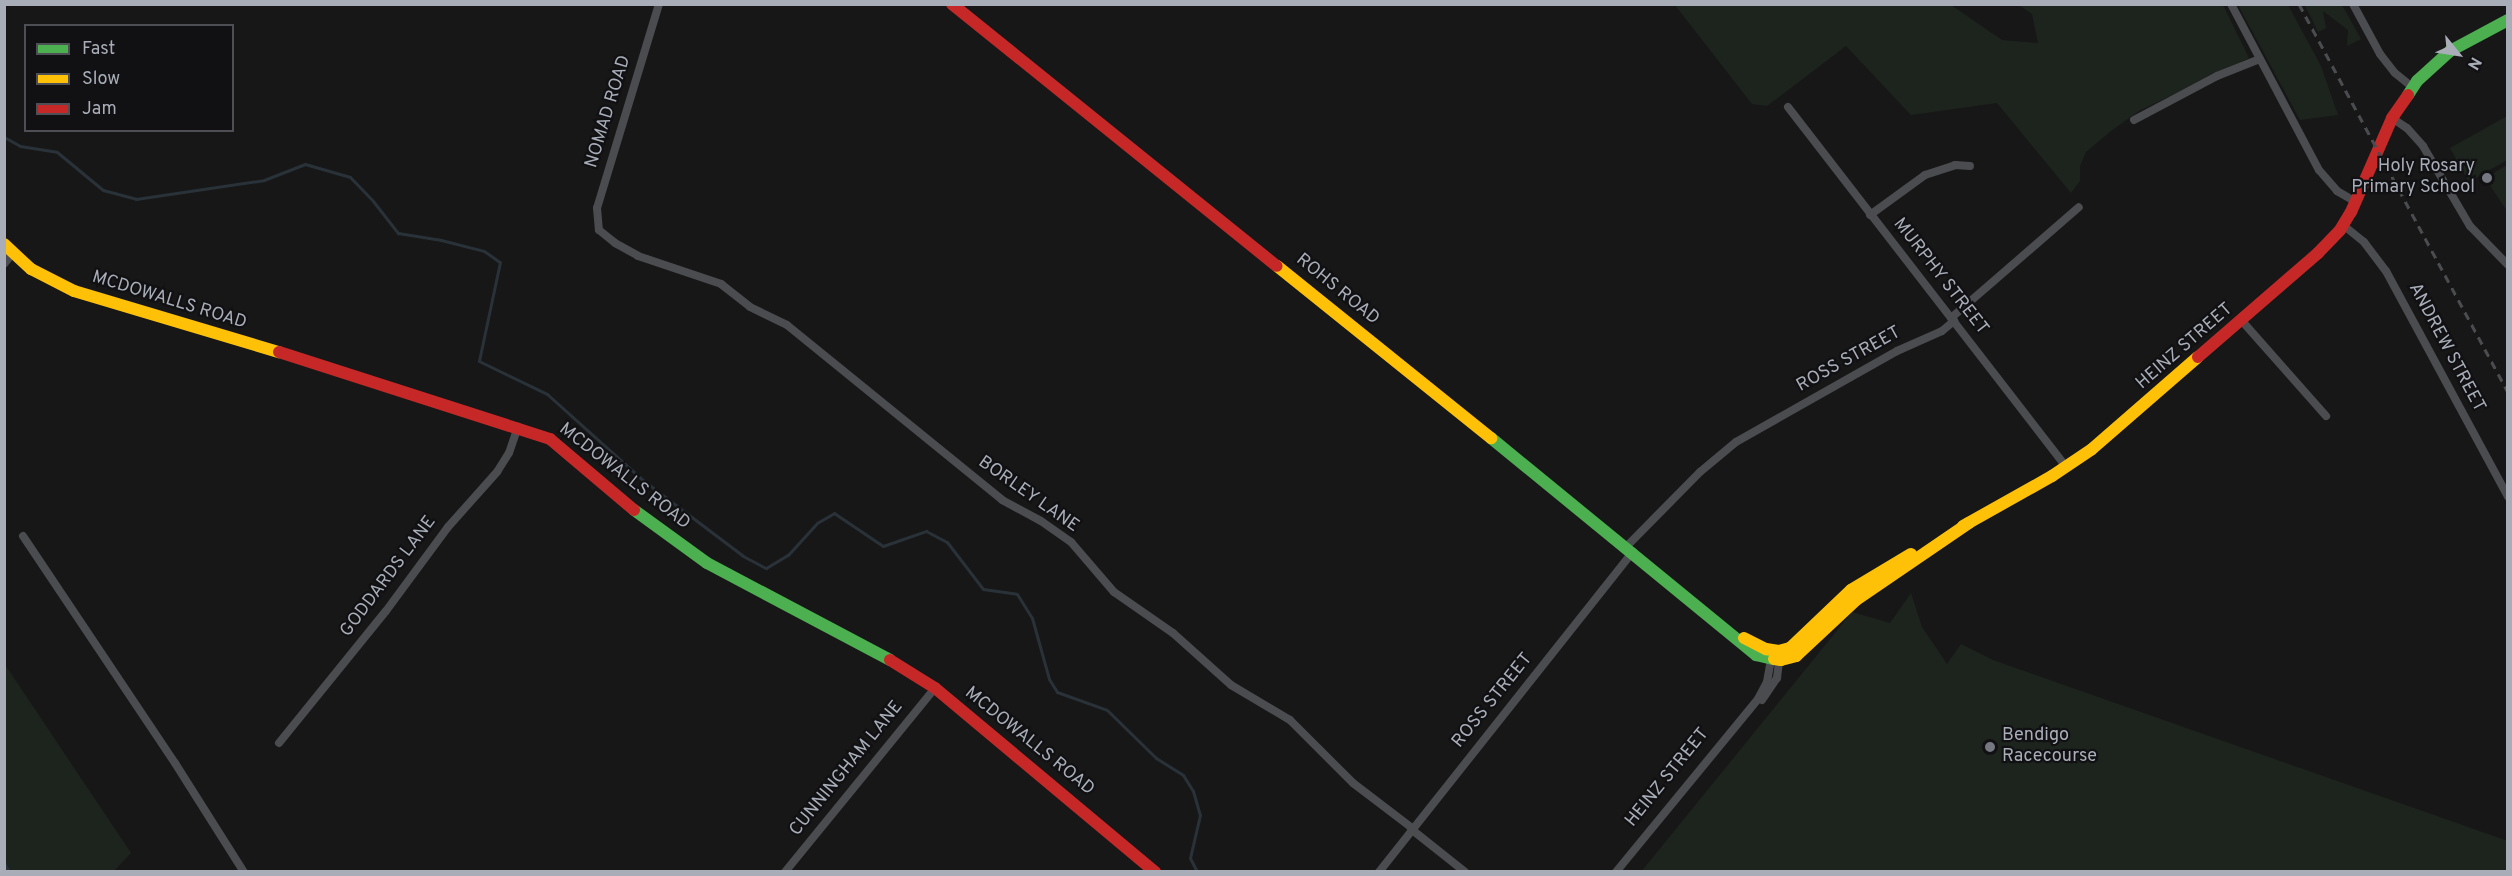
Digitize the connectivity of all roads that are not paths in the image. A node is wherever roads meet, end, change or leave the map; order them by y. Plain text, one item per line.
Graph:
1 (659, 4) edge
2 (952, 4) edge
3 (2231, 4) edge
4 (2353, 4) edge
5 (2508, 20) edge
6 (2260, 59) junction
7 (2412, 87) junction
8 (1788, 107) dead end
9 (2392, 118) junction
10 (2134, 120) dead end
11 (1970, 166) dead end
12 (2356, 202) junction
13 (2079, 207) dead end
14 (1870, 215) junction
15 (2343, 225) junction
16 (599, 230) joint
17 (9, 249) edge
18 (4, 264) edge
19 (2508, 265) edge
20 (1953, 320) junction
21 (2242, 321) junction
22 (2326, 416) dead end
23 (518, 427) junction
24 (2066, 467) junction
25 (2508, 497) edge
26 (23, 536) dead end
27 (1630, 549) junction
28 (1776, 655) junction
29 (935, 688) junction
30 (279, 743) dead end
31 (1412, 829) junction
32 (243, 872) edge
33 (786, 872) edge
34 (1155, 872) edge
35 (1379, 872) edge
36 (1465, 872) edge
37 (1616, 872) edge

1 - 16 street, NOMAD ROAD
2 - 27 street, ROHS ROAD
3 - 6 street
4 - 7 street
5 - 7 street, HEINZ STREET
6 - 10 street
6 - 12 street
7 - 9 street, HEINZ STREET
8 - 14 street, MURPHY STREET
9 - 12 street, HEINZ STREET
9 - 19 street
11 - 14 street
12 - 15 street, HEINZ STREET
13 - 20 street, ROSS STREET
14 - 20 street, MURPHY STREET
15 - 21 street, HEINZ STREET
15 - 25 street, ANDREW STREET
16 - 31 street, BORLEY LANE
17 - 18 street
17 - 23 street, MCDOWALLS ROAD
20 - 24 street, MURPHY STREET
20 - 27 street, ROSS STREET
21 - 22 street
21 - 24 street, HEINZ STREET
23 - 29 street, MCDOWALLS ROAD
23 - 30 street, GODDARDS LANE
24 - 28 street, HEINZ STREET
26 - 32 street
27 - 28 street, ROHS ROAD
27 - 31 street, ROSS STREET
28 - 37 street, HEINZ STREET
29 - 33 street, CUNNINGHAM LANE
29 - 34 street, MCDOWALLS ROAD
31 - 35 street, ROSS STREET
31 - 36 street, BORLEY LANE

